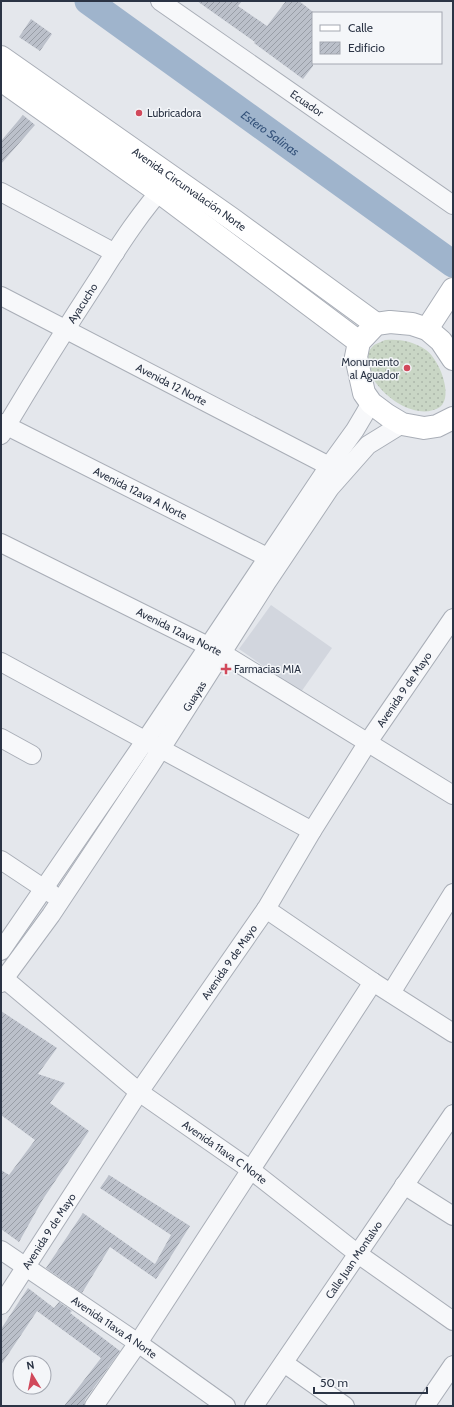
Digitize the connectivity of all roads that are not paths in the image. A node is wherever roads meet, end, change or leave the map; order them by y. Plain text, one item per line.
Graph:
1 (160, 1) edge
2 (1, 57) edge
3 (1, 80) edge
4 (166, 185) junction
5 (1, 192) edge
6 (453, 205) edge
7 (115, 253) junction
8 (1, 296) edge
9 (448, 296) edge
10 (376, 324) junction
11 (427, 329) junction
12 (65, 330) junction
13 (359, 342) junction
14 (452, 355) edge
15 (371, 403) junction
16 (453, 419) edge
17 (402, 424) junction
18 (3, 428) edge
19 (335, 470) junction
20 (1, 543) edge
21 (272, 561) junction
22 (452, 622) edge
23 (214, 650) junction
24 (1, 662) edge
25 (1, 738) edge
26 (368, 742) junction
27 (152, 745) junction
28 (32, 755) dead end
29 (453, 795) edge
30 (312, 831) junction
31 (1, 860) edge
32 (42, 889) junction
33 (453, 893) edge
34 (61, 900) junction
35 (266, 909) junction
36 (1, 951) edge
37 (2, 979) edge
38 (373, 982) junction
39 (391, 993) junction
40 (453, 1033) edge
41 (139, 1092) junction
42 (453, 1114) edge
43 (251, 1170) junction
44 (404, 1185) junction
45 (453, 1216) edge
46 (1, 1250) edge
47 (358, 1254) junction
48 (25, 1268) junction
49 (1, 1305) edge
50 (453, 1321) edge
51 (138, 1343) junction
52 (284, 1363) junction
53 (453, 1366) edge
54 (94, 1406) edge
55 (226, 1406) edge
56 (254, 1406) edge
57 (345, 1406) edge
58 (425, 1406) edge

1 - 6 street, Ecuador
2 - 4 main road, Avenida Circunvalación Norte
3 - 4 main road, Avenida Circunvalación Norte
4 - 7 street, Ayacucho
4 - 10 main road, Avenida Circunvalación Norte
4 - 13 main road, Avenida Circunvalación Norte
5 - 7 street
7 - 12 street, Ayacucho
8 - 12 street, Avenida 12 Norte
9 - 11 main road
10 - 11 main road
10 - 13 main road
11 - 14 main road
12 - 18 street, Ayacucho
12 - 19 street, Avenida 12 Norte
13 - 15 main road
15 - 17 main road
15 - 19 street, Guayas
16 - 17 main road
17 - 19 street, Guayas
18 - 21 street, Avenida 12ava A Norte
19 - 21 street, Guayas
20 - 23 street, Avenida 12ava Norte
21 - 23 street, Guayas
22 - 26 street, Avenida 9 de Mayo
23 - 26 street, Avenida 12ava Norte
23 - 27 street, Guayas
24 - 27 street
25 - 28 street
26 - 29 street, Avenida 12ava Norte
26 - 30 street, Avenida 9 de Mayo
27 - 30 street
27 - 32 street, Guayas
27 - 34 street, Guayas
30 - 35 street, Avenida 9 de Mayo
31 - 32 street
32 - 34 street
32 - 36 street, Guayas
33 - 39 street
34 - 37 street, Guayas
35 - 38 street
35 - 41 street, Avenida 9 de Mayo
37 - 41 street, Avenida 11ava C Norte
38 - 39 street
38 - 43 street
39 - 40 street
41 - 43 street, Avenida 11ava C Norte
41 - 48 street, Avenida 9 de Mayo
42 - 44 street, Calle Juan Montalvo
43 - 47 street, Avenida 11ava C Norte
43 - 51 street
44 - 45 street
44 - 47 street, Calle Juan Montalvo
46 - 48 street, Avenida 11ava A Norte
47 - 50 street, Avenida 11ava C Norte
47 - 52 street, Calle Juan Montalvo
48 - 49 street, Avenida 9 de Mayo
48 - 51 street, Avenida 11ava A Norte
51 - 54 street
51 - 55 street, Avenida 11ava A Norte
52 - 56 street, Calle Juan Montalvo
52 - 57 street
53 - 58 street

